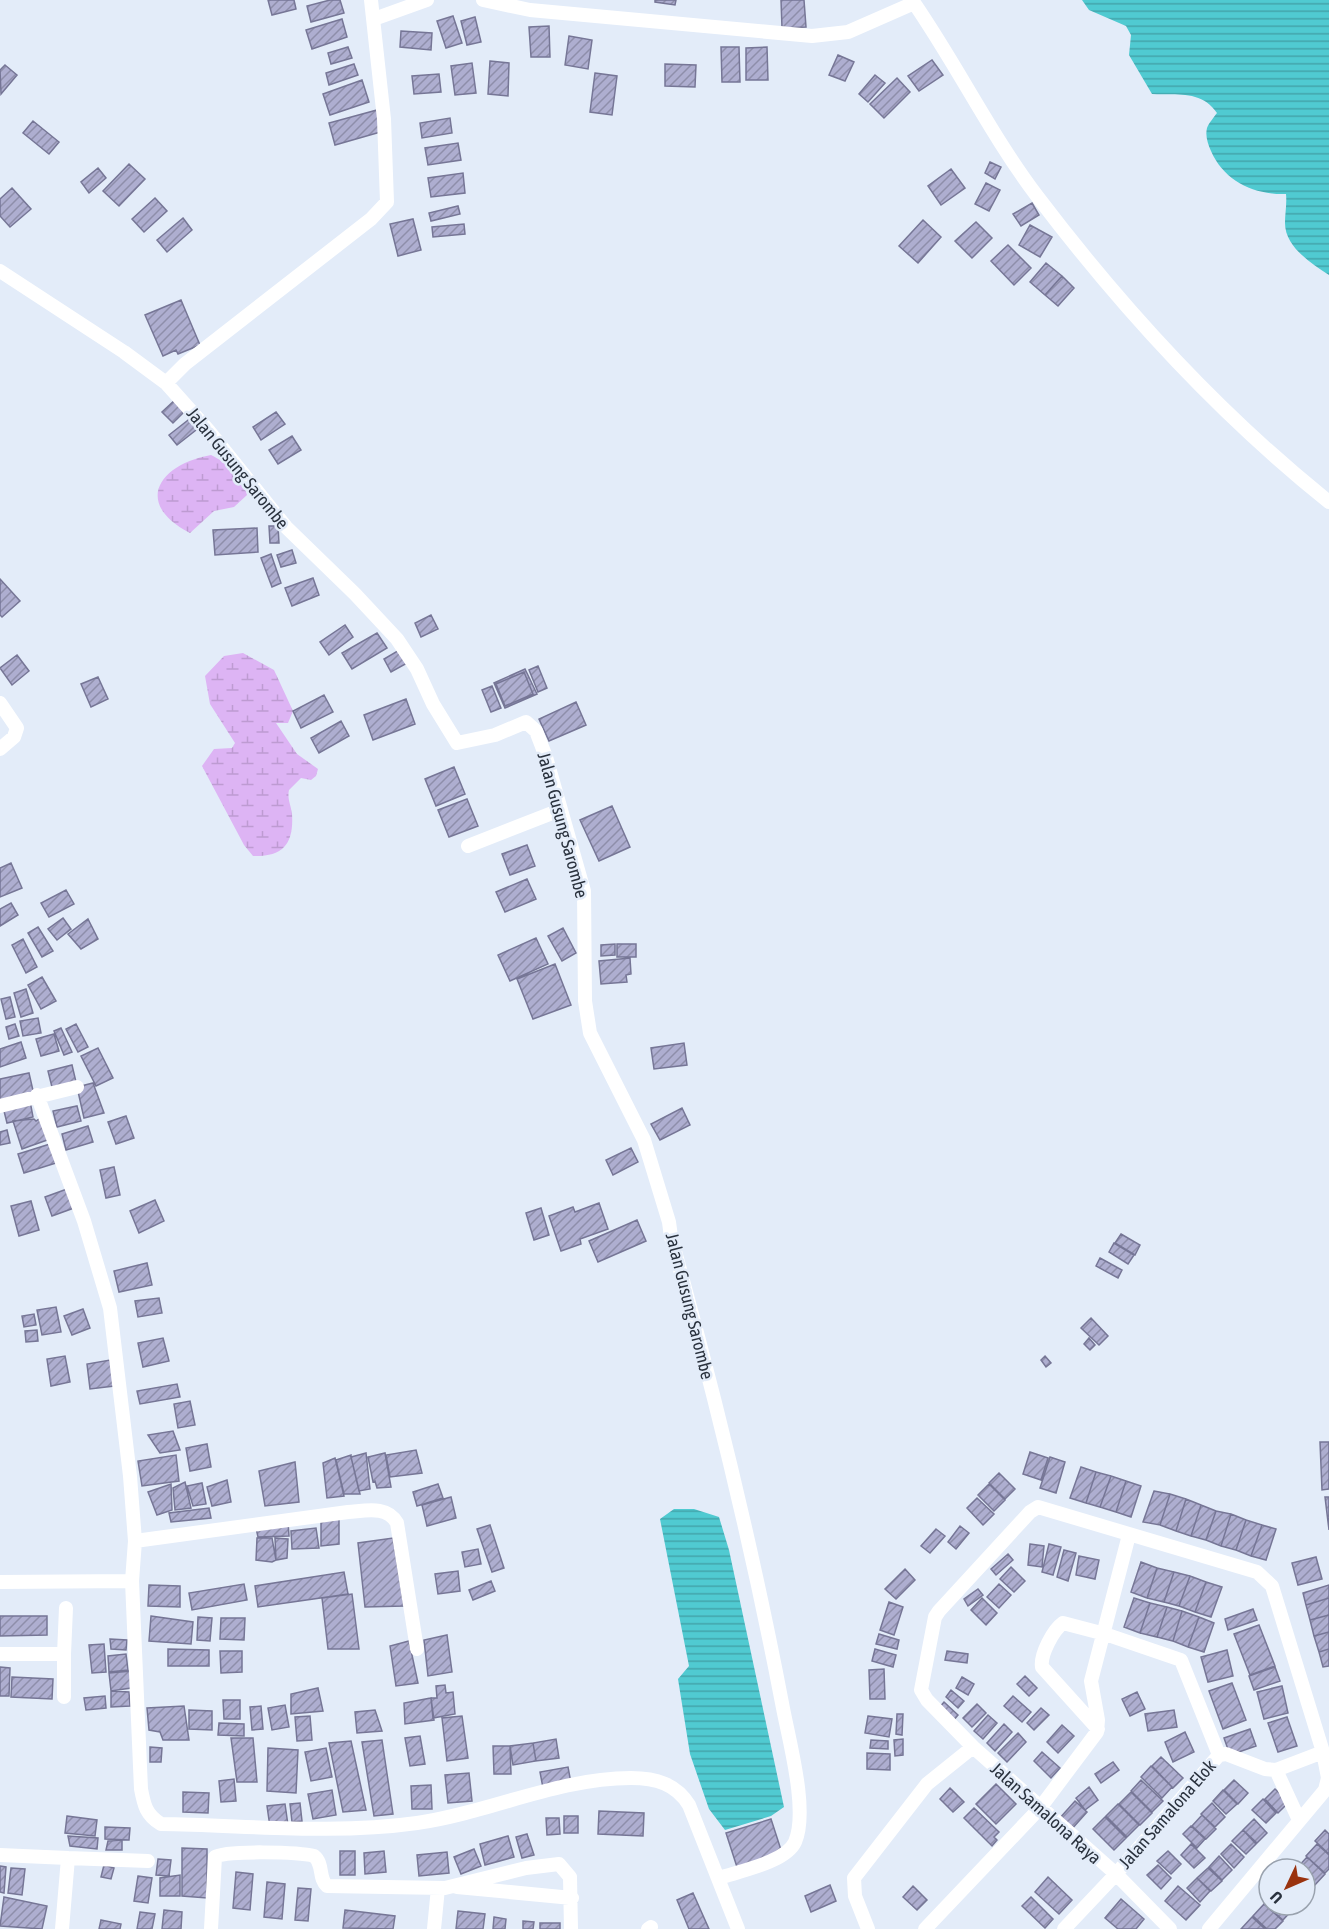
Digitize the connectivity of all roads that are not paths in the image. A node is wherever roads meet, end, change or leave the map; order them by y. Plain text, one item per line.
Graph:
1 (371, 0) edge
2 (427, 0) edge
3 (483, 0) edge
4 (913, 1) edge
5 (374, 19) junction
6 (0, 271) edge
7 (166, 383) junction
8 (1329, 502) edge
9 (0, 704) edge
10 (0, 749) edge
11 (560, 810) junction
12 (468, 846) dead end
13 (76, 1087) dead end
14 (38, 1095) junction
15 (0, 1106) edge
16 (1129, 1535) junction
17 (135, 1540) junction
18 (132, 1581) junction
19 (0, 1582) edge
20 (66, 1608) dead end
21 (1105, 1634) junction
22 (417, 1649) dead end
23 (0, 1654) edge
24 (64, 1654) junction
25 (64, 1697) dead end
26 (1098, 1730) junction
27 (974, 1748) junction
28 (1323, 1752) junction
29 (1219, 1755) junction
30 (1275, 1770) junction
31 (1040, 1808) junction
32 (1299, 1820) junction
33 (0, 1855) edge
34 (68, 1858) junction
35 (148, 1861) dead end
36 (1116, 1874) junction
37 (719, 1878) junction
38 (445, 1888) junction
39 (572, 1898) junction
40 (62, 1929) edge
41 (211, 1929) edge
42 (434, 1929) edge
43 (571, 1929) edge
44 (738, 1929) edge
45 (868, 1929) edge
46 (925, 1929) edge
47 (1064, 1929) edge
48 (1170, 1929) edge
49 (1209, 1929) edge

1 - 5 street
2 - 5 street
3 - 4 street
4 - 8 street
5 - 7 street
6 - 7 street, Jalan Gusung Sarombe
7 - 11 street, Jalan Gusung Sarombe
9 - 10 street
11 - 12 street
11 - 37 street, Jalan Gusung Sarombe
13 - 14 street
14 - 15 street
14 - 17 street
16 - 21 street
16 - 27 street, Jalan Samalona Raya
16 - 28 street
17 - 18 street
17 - 22 street
18 - 19 street
18 - 37 street
20 - 24 street
21 - 26 street
21 - 26 street
21 - 29 street
23 - 24 street
24 - 25 street
26 - 31 street
27 - 31 street, Jalan Samalona Raya
27 - 45 street
28 - 30 street
28 - 32 street
29 - 30 street
29 - 36 street, Jalan Samalona Elok
30 - 32 street
31 - 36 street, Jalan Samalona Raya
31 - 46 street
32 - 49 street
33 - 34 street
34 - 35 street
34 - 40 street
36 - 47 street, Jalan Samalona Elok
36 - 48 street, Jalan Samalona Raya
37 - 44 street
38 - 39 street
38 - 39 street
38 - 41 street
38 - 42 street
39 - 43 street

